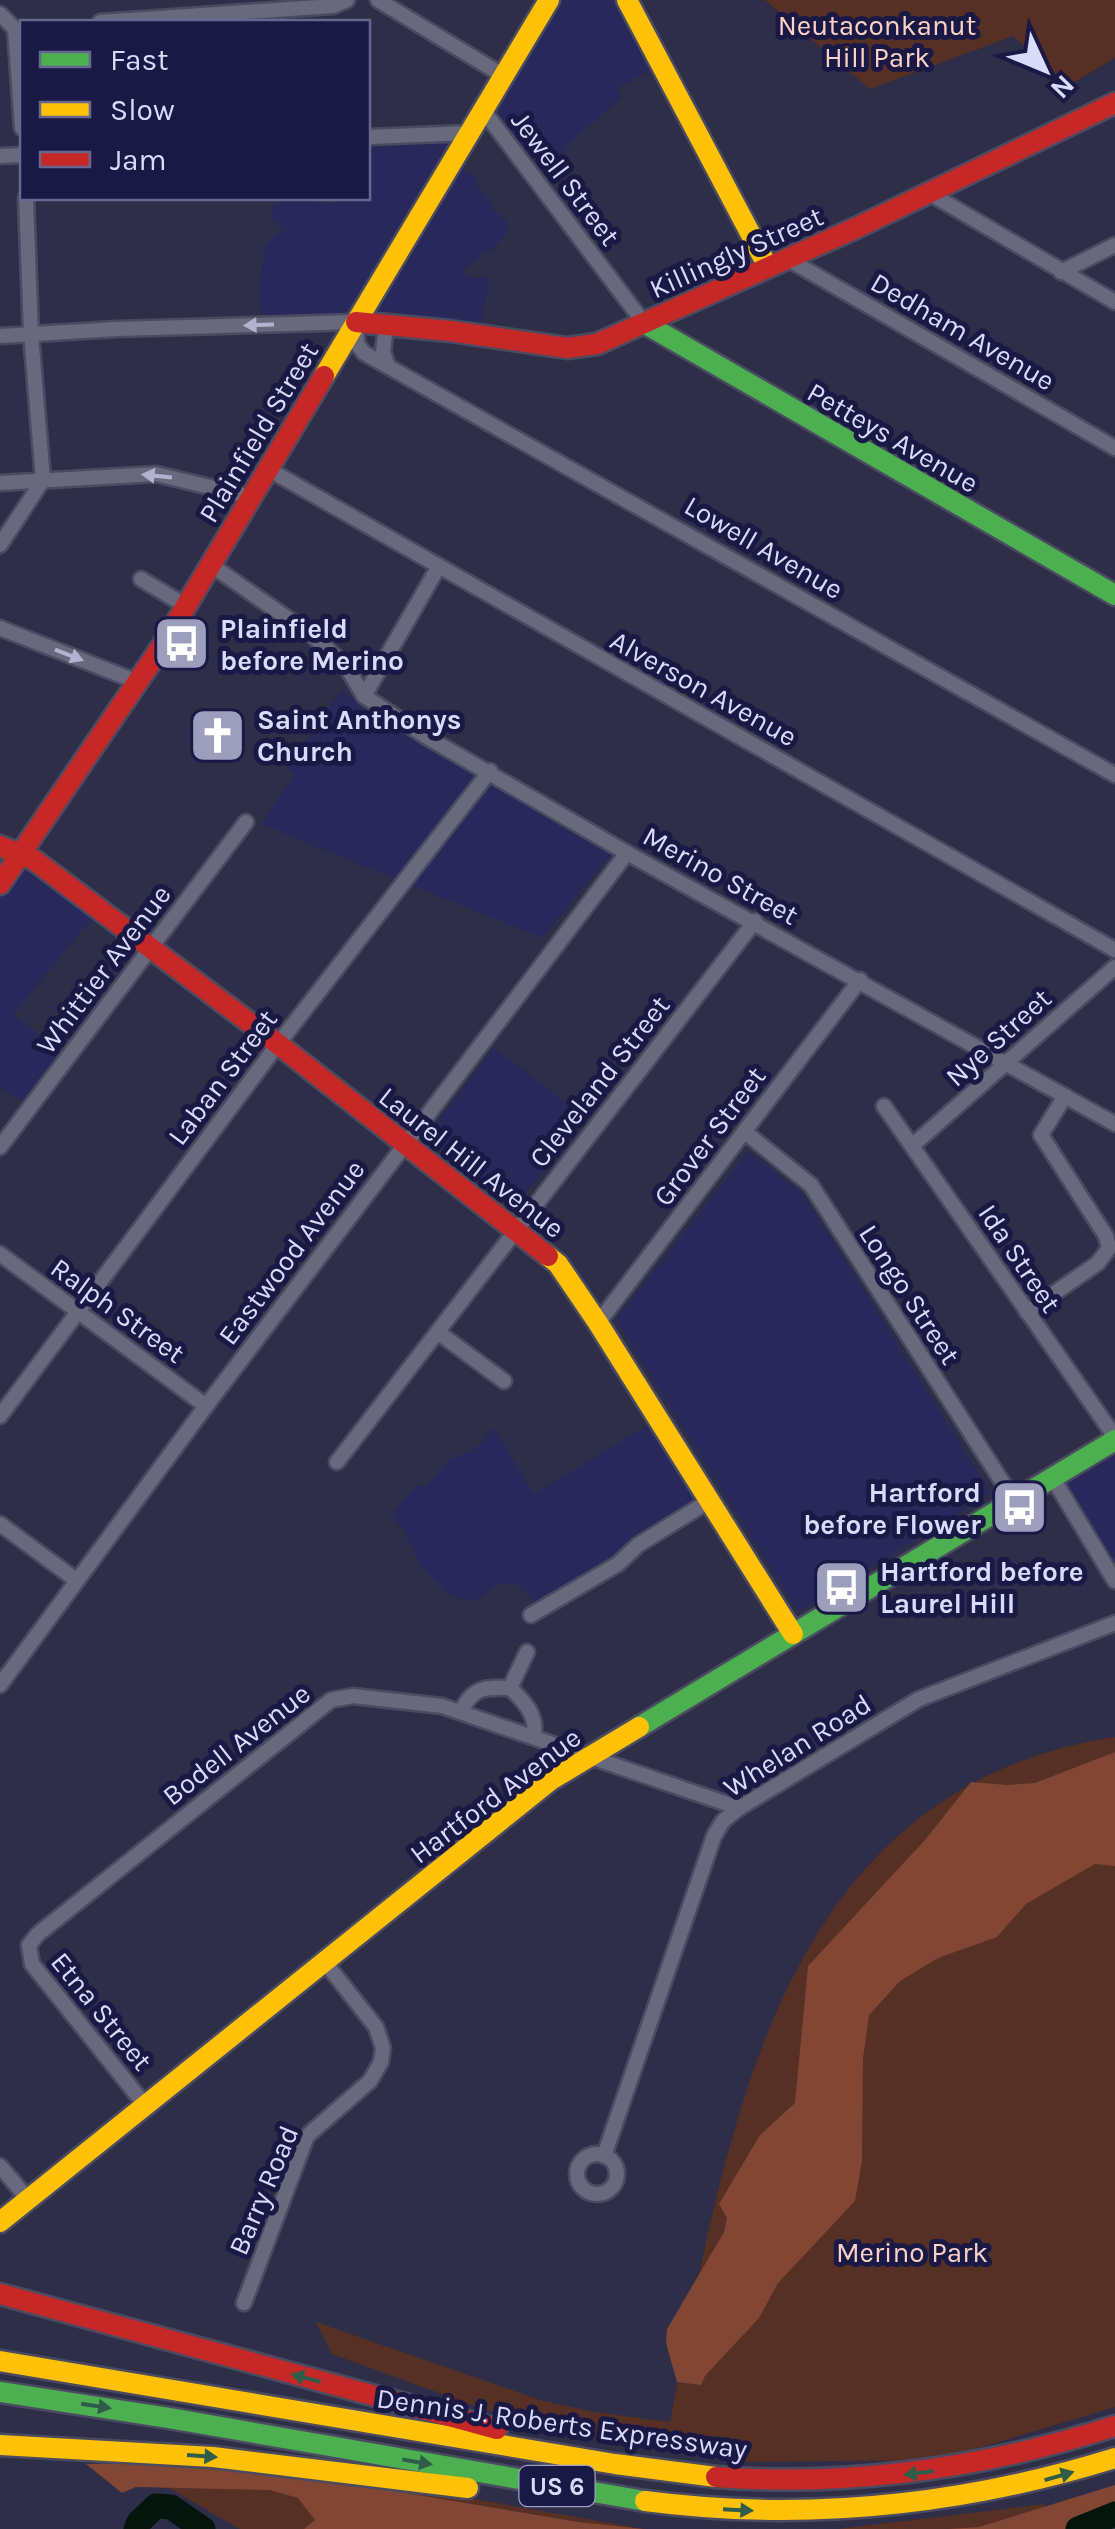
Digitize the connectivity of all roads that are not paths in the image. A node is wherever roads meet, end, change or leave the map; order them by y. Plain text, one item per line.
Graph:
1 (347, 0) edge
2 (378, 0) edge
3 (549, 0) edge
4 (627, 0) edge
5 (0, 14) edge
6 (129, 20) edge
7 (13, 29) edge
8 (504, 76) junction
9 (1115, 102) edge
10 (20, 106) edge
11 (483, 110) junction
12 (470, 133) junction
13 (370, 137) edge
14 (929, 192) junction
15 (26, 200) edge
16 (1115, 245) edge
17 (777, 262) junction
18 (1061, 272) junction
19 (1115, 302) edge
20 (356, 322) junction
21 (644, 324) junction
22 (386, 326) junction
23 (31, 334) junction
24 (0, 336) edge
25 (387, 364) junction
26 (1115, 448) edge
27 (268, 470) junction
28 (44, 480) junction
29 (0, 483) edge
30 (252, 497) junction
31 (0, 544) edge
32 (211, 565) junction
33 (439, 566) junction
34 (141, 580) dead end
35 (1115, 596) edge
36 (186, 606) junction
37 (0, 628) edge
38 (138, 682) junction
39 (364, 696) junction
40 (490, 771) junction
41 (1115, 774) edge
42 (246, 822) dead end
43 (0, 846) edge
44 (627, 853) junction
45 (20, 854) junction
46 (0, 884) edge
47 (754, 922) junction
48 (150, 948) junction
49 (1115, 950) edge
50 (1115, 966) edge
51 (860, 980) junction
52 (278, 1044) junction
53 (1008, 1062) junction
54 (1065, 1096) junction
55 (884, 1106) dead end
56 (1115, 1124) edge
57 (744, 1132) junction
58 (404, 1144) junction
59 (913, 1146) junction
60 (0, 1147) edge
61 (516, 1230) junction
62 (0, 1254) edge
63 (78, 1312) junction
64 (1027, 1312) junction
65 (598, 1323) junction
66 (439, 1333) junction
67 (504, 1381) dead end
68 (206, 1406) junction
69 (0, 1416) edge
70 (1115, 1438) edge
71 (336, 1462) dead end
72 (1052, 1478) junction
73 (1014, 1500) junction
74 (708, 1502) junction
75 (0, 1524) edge
76 (76, 1580) junction
77 (1115, 1581) edge
78 (531, 1615) dead end
79 (1115, 1622) edge
80 (792, 1634) junction
81 (528, 1652) dead end
82 (0, 1686) edge
83 (510, 1688) junction
84 (461, 1712) junction
85 (533, 1737) junction
86 (590, 1756) junction
87 (738, 1808) junction
88 (28, 1945) joint
89 (324, 1961) junction
90 (145, 2105) junction
91 (604, 2156) dead end
92 (0, 2166) edge
93 (28, 2199) junction
94 (0, 2222) edge
95 (4, 2294) edge
96 (244, 2303) dead end
97 (0, 2361) edge
98 (0, 2392) edge
99 (1115, 2426) edge
100 (0, 2445) edge
101 (1115, 2458) edge
102 (672, 2472) junction
103 (655, 2502) junction

1 - 6 street
2 - 8 street
3 - 8 main road, Plainfield Street
4 - 17 main road
5 - 7 street
7 - 10 street
8 - 11 main road, Plainfield Street
9 - 14 main road, Killingly Street
11 - 12 main road, Plainfield Street
11 - 21 street, Jewell Street
12 - 13 street
12 - 20 main road, Plainfield Street
14 - 17 main road, Killingly Street
14 - 18 street
15 - 23 street
16 - 18 street
17 - 21 main road, Killingly Street
17 - 26 street, Dedham Avenue
18 - 19 street
20 - 22 main road, Killingly Street
20 -> 23 street
20 - 25 street, Lowell Avenue
20 - 27 main road, Plainfield Street
21 - 22 main road, Killingly Street
21 - 35 main road, Petteys Avenue
22 - 25 street
23 - 24 street
23 - 28 street
25 - 41 street, Lowell Avenue
27 - 30 main road, Plainfield Street
27 - 33 street, Alverson Avenue
28 - 29 street
30 -> 28 street
28 - 31 street
30 - 32 main road, Plainfield Street
32 - 36 main road, Plainfield Street
32 - 39 street, Merino Street
33 - 39 street
33 - 49 street, Alverson Avenue
34 - 36 street
36 - 38 main road, Plainfield Street
37 -> 38 street
38 - 45 main road, Plainfield Street
39 - 40 street, Merino Street
40 - 44 street, Merino Street
40 - 52 street, Laban Street
42 - 48 street, Whittier Avenue
43 - 45 main road, Laurel Hill Avenue
44 - 47 street, Merino Street
44 - 58 street, Eastwood Avenue
45 - 46 main road, Plainfield Street
45 - 48 main road, Laurel Hill Avenue
47 - 51 street, Merino Street
47 - 61 street, Cleveland Street
48 - 52 main road, Laurel Hill Avenue
48 - 60 street, Whittier Avenue
50 - 53 street, Nye Street
51 - 53 street, Merino Street
51 - 57 street, Grover Street
52 - 58 main road, Laurel Hill Avenue
52 - 63 street, Laban Street
53 - 54 street, Merino Street
53 - 59 street, Nye Street
54 - 56 street, Merino Street
54 - 64 street
55 - 59 street, Ida Street
57 - 65 street, Grover Street
57 - 73 street, Longo Street
58 - 61 main road, Laurel Hill Avenue
58 - 68 street, Eastwood Avenue
59 - 64 street, Ida Street
61 - 65 main road, Laurel Hill Avenue
61 - 66 street, Cleveland Street
62 - 63 street, Ralph Street
63 - 68 street, Ralph Street
63 - 69 street, Laban Street
64 - 70 street, Ida Street
65 - 74 main road, Laurel Hill Avenue
66 - 67 street
66 - 71 street, Cleveland Street
68 - 76 street, Eastwood Avenue
70 - 72 main road, Hartford Avenue
72 - 73 main road, Hartford Avenue
72 - 77 street
73 - 80 main road, Hartford Avenue
74 - 78 street
74 - 80 main road, Laurel Hill Avenue
75 - 76 street
76 - 82 street, Eastwood Avenue
79 - 87 street, Whelan Road
80 - 86 main road, Hartford Avenue
81 - 83 street
83 - 84 street
83 - 85 street
84 - 85 street, Bodell Avenue
84 - 88 street, Bodell Avenue
85 - 86 street, Bodell Avenue
86 - 87 street, Bodell Avenue
86 - 89 main road, Hartford Avenue
87 - 91 street, Whelan Road
88 - 90 street, Etna Street
89 - 90 main road, Hartford Avenue
89 - 96 street, Barry Road
90 - 93 main road, Hartford Avenue
92 - 93 street
93 - 94 main road, Hartford Avenue
102 -> 95 main road
97 - 102 main road, Dennis J. Roberts Expressway / US 6
98 -> 103 main road, Dennis J. Roberts Expressway / US 6
99 -> 102 main road, Dennis J. Roberts Expressway / US 6
100 -> 103 main road
103 -> 101 main road, Dennis J. Roberts Expressway / US 6

